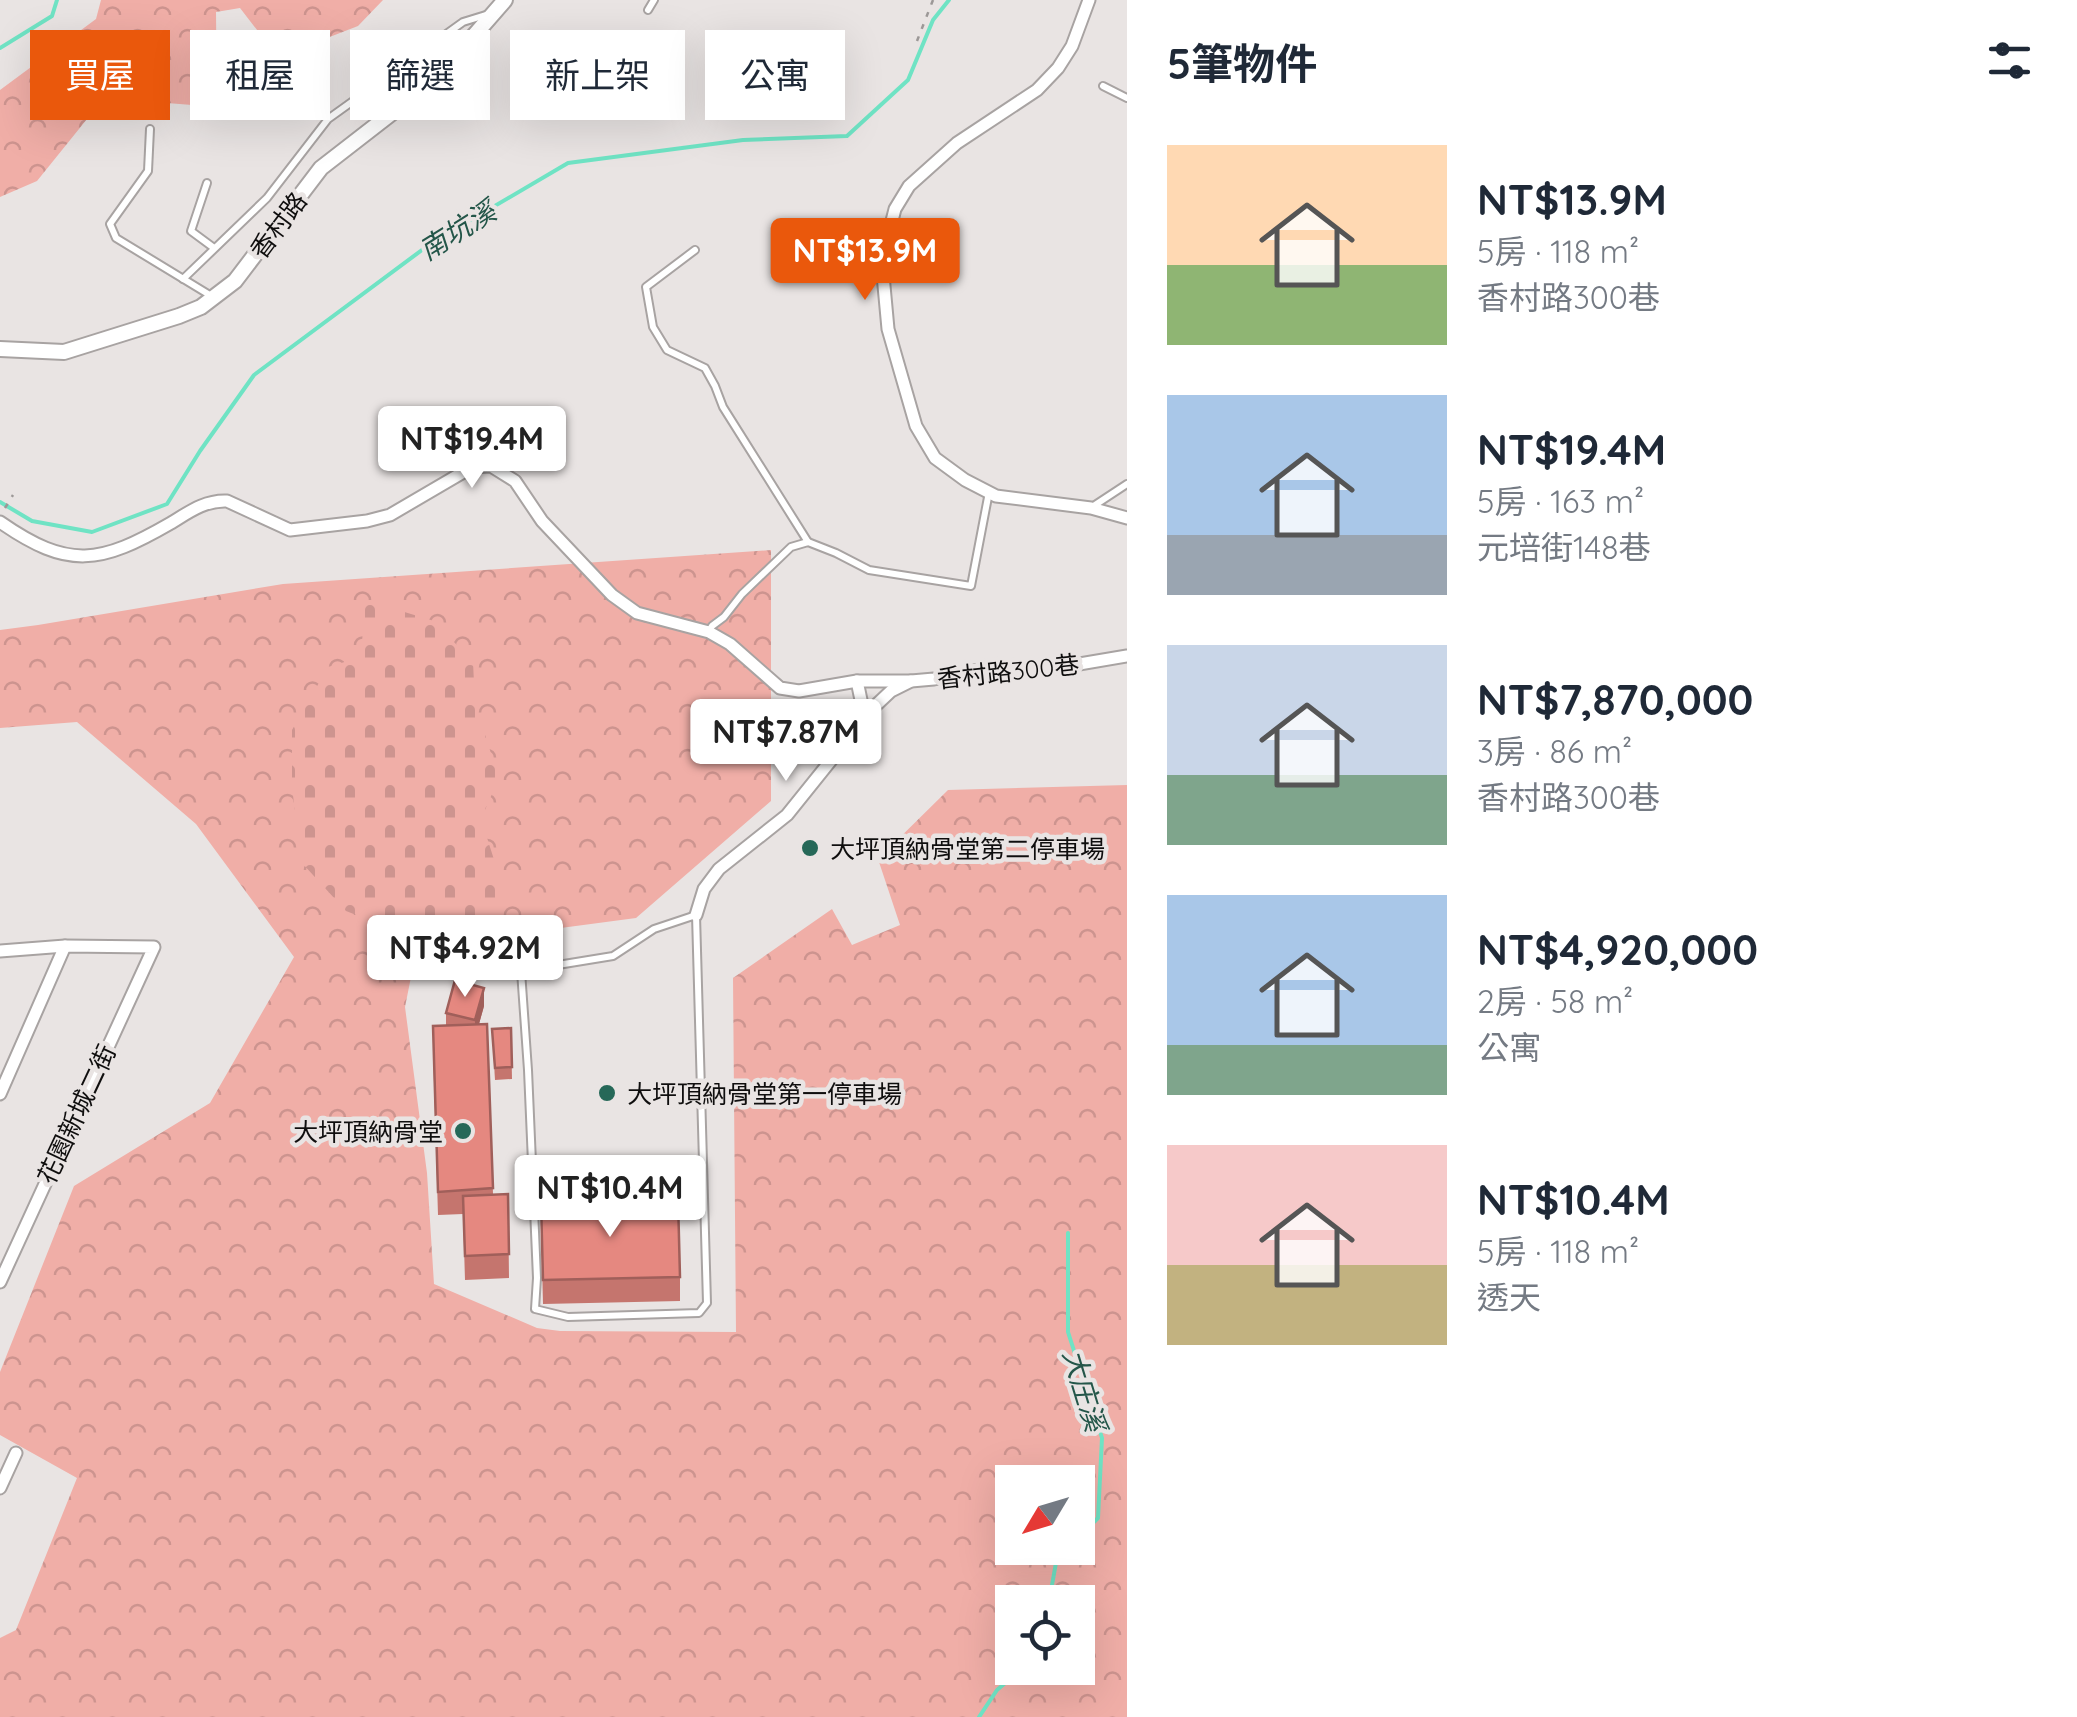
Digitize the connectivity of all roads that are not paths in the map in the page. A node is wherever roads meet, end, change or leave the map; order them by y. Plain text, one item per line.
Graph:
1 (654, 0) edge
2 (1089, 0) edge
3 (500, 6) edge
4 (648, 10) dead end
5 (1103, 86) dead end
6 (1127, 98) edge
7 (150, 129) dead end
8 (207, 183) dead end
9 (214, 248) junction
10 (695, 250) dead end
11 (183, 279) junction
12 (214, 298) junction
13 (0, 349) edge
14 (1127, 484) edge
15 (988, 492) junction
16 (1091, 508) junction
17 (1, 518) edge
18 (1127, 518) edge
19 (808, 542) junction
20 (709, 632) junction
21 (1127, 656) edge
22 (856, 681) junction
23 (911, 681) junction
24 (864, 719) junction
25 (696, 914) junction
26 (65, 946) junction
27 (0, 951) edge
28 (453, 971) dead end
29 (521, 971) junction
30 (0, 1094) edge
31 (0, 1282) edge
32 (16, 1453) dead end
33 (0, 1488) edge

1 - 4 lane
2 - 15 street
3 - 9 lane
3 - 12 street, 香村路
5 - 6 lane
7 - 11 lane
8 - 9 lane
9 - 11 lane
10 - 19 lane
11 - 12 lane
12 - 13 street, 香村路
14 - 16 lane
15 - 16 street
15 - 19 lane
16 - 18 street
17 - 20 street
19 - 20 lane
20 - 22 street
21 - 23 street, 香村路300巷
22 - 23 street
22 - 24 street
23 - 24 street, 香村路300巷
24 - 25 street, 香村路300巷
25 - 29 lane
25 - 29 lane
26 - 27 street
26 - 30 street
26 - 31 street, 花園新城二街
28 - 29 lane
32 - 33 street

